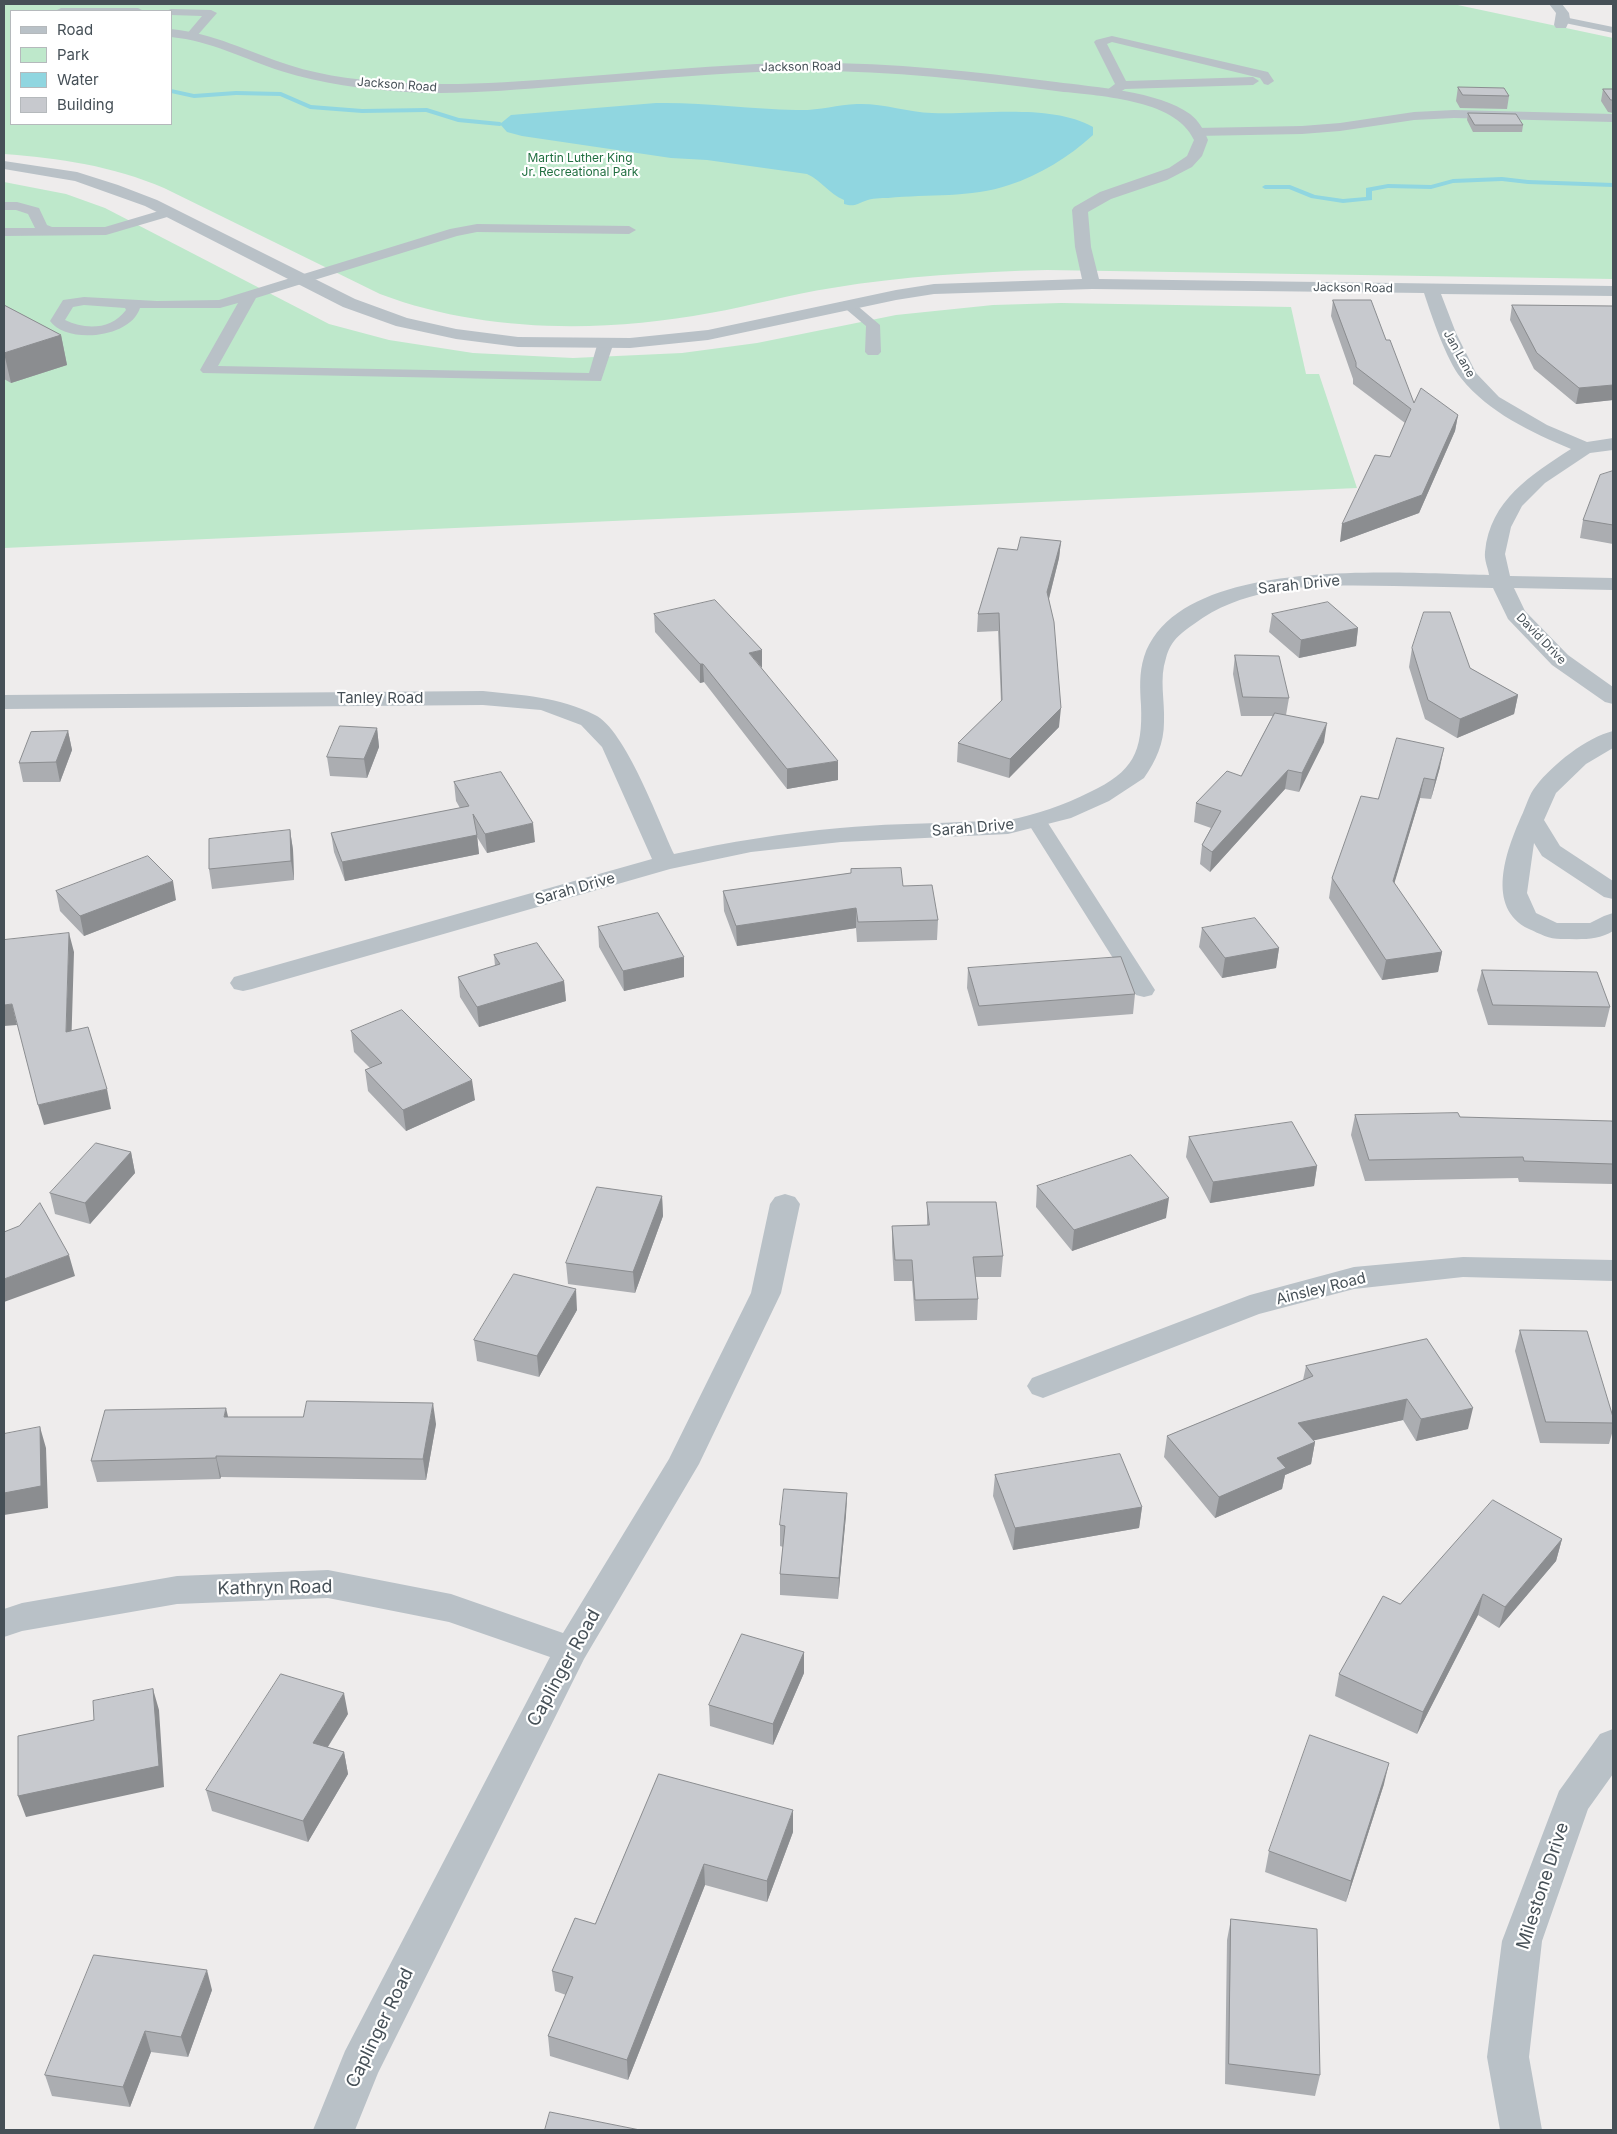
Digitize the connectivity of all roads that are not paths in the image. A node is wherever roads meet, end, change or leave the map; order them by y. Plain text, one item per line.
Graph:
1 (1555, 4) edge
2 (172, 12) edge
3 (1562, 22) joint
4 (1613, 30) edge
5 (172, 32) edge
6 (192, 35) junction
7 (1122, 85) junction
8 (1109, 93) junction
9 (1547, 117) junction
10 (1613, 118) edge
11 (1558, 130) dead end
12 (1595, 130) dead end
13 (1613, 130) edge
14 (1196, 132) junction
15 (4, 164) edge
16 (4, 206) edge
17 (169, 212) junction
18 (629, 230) dead end
19 (4, 232) edge
20 (51, 232) junction
21 (300, 278) junction
22 (1092, 284) junction
23 (1430, 288) junction
24 (1613, 291) edge
25 (250, 295) junction
26 (132, 303) dead end
27 (848, 305) junction
28 (606, 342) junction
29 (873, 352) dead end
30 (1613, 444) edge
31 (1585, 448) junction
32 (1500, 582) junction
33 (1613, 584) edge
34 (1613, 697) edge
35 (4, 702) edge
36 (1613, 738) edge
37 (1036, 820) junction
38 (1532, 821) junction
39 (666, 863) junction
40 (1613, 892) edge
41 (1613, 922) edge
42 (243, 983) dead end
43 (1144, 990) dead end
44 (785, 1204) dead end
45 (1613, 1271) edge
46 (1043, 1386) dead end
47 (4, 1624) edge
48 (571, 1650) junction
49 (1613, 1744) edge
50 (334, 2130) edge
51 (1521, 2130) edge

1 - 3 street
2 - 6 lane
3 - 4 lane
5 - 6 street, Jackson Road
6 - 8 street, Jackson Road
7 - 7 lane
7 - 8 lane
8 - 14 street, Jackson Road
9 - 10 lane
9 - 11 lane
9 - 14 lane
12 - 13 lane
14 - 22 street
15 - 17 street, Jackson Road
16 - 20 lane
17 - 20 lane
17 - 21 street, Jackson Road
18 - 21 lane
19 - 20 lane
21 - 25 lane
21 - 28 street, Jackson Road
22 - 23 street, Jackson Road
22 - 27 street, Jackson Road
23 - 24 street, Jackson Road
23 - 31 street, Jan Lane
25 - 26 lane
25 - 28 lane
27 - 28 street, Jackson Road
27 - 29 lane
30 - 31 street, David Drive
31 - 32 street, David Drive
32 - 33 street, Sarah Drive
32 - 34 street, David Drive
32 - 37 street, Sarah Drive
35 - 39 street, Tanley Road
36 - 38 street
37 - 39 street, Sarah Drive
37 - 43 lane
38 - 40 street
38 - 41 street
39 - 42 street, Sarah Drive
44 - 48 street, Caplinger Road
45 - 46 street, Ainsley Road
47 - 48 street, Kathryn Road
48 - 50 street, Caplinger Road
49 - 51 street, Milestone Drive

